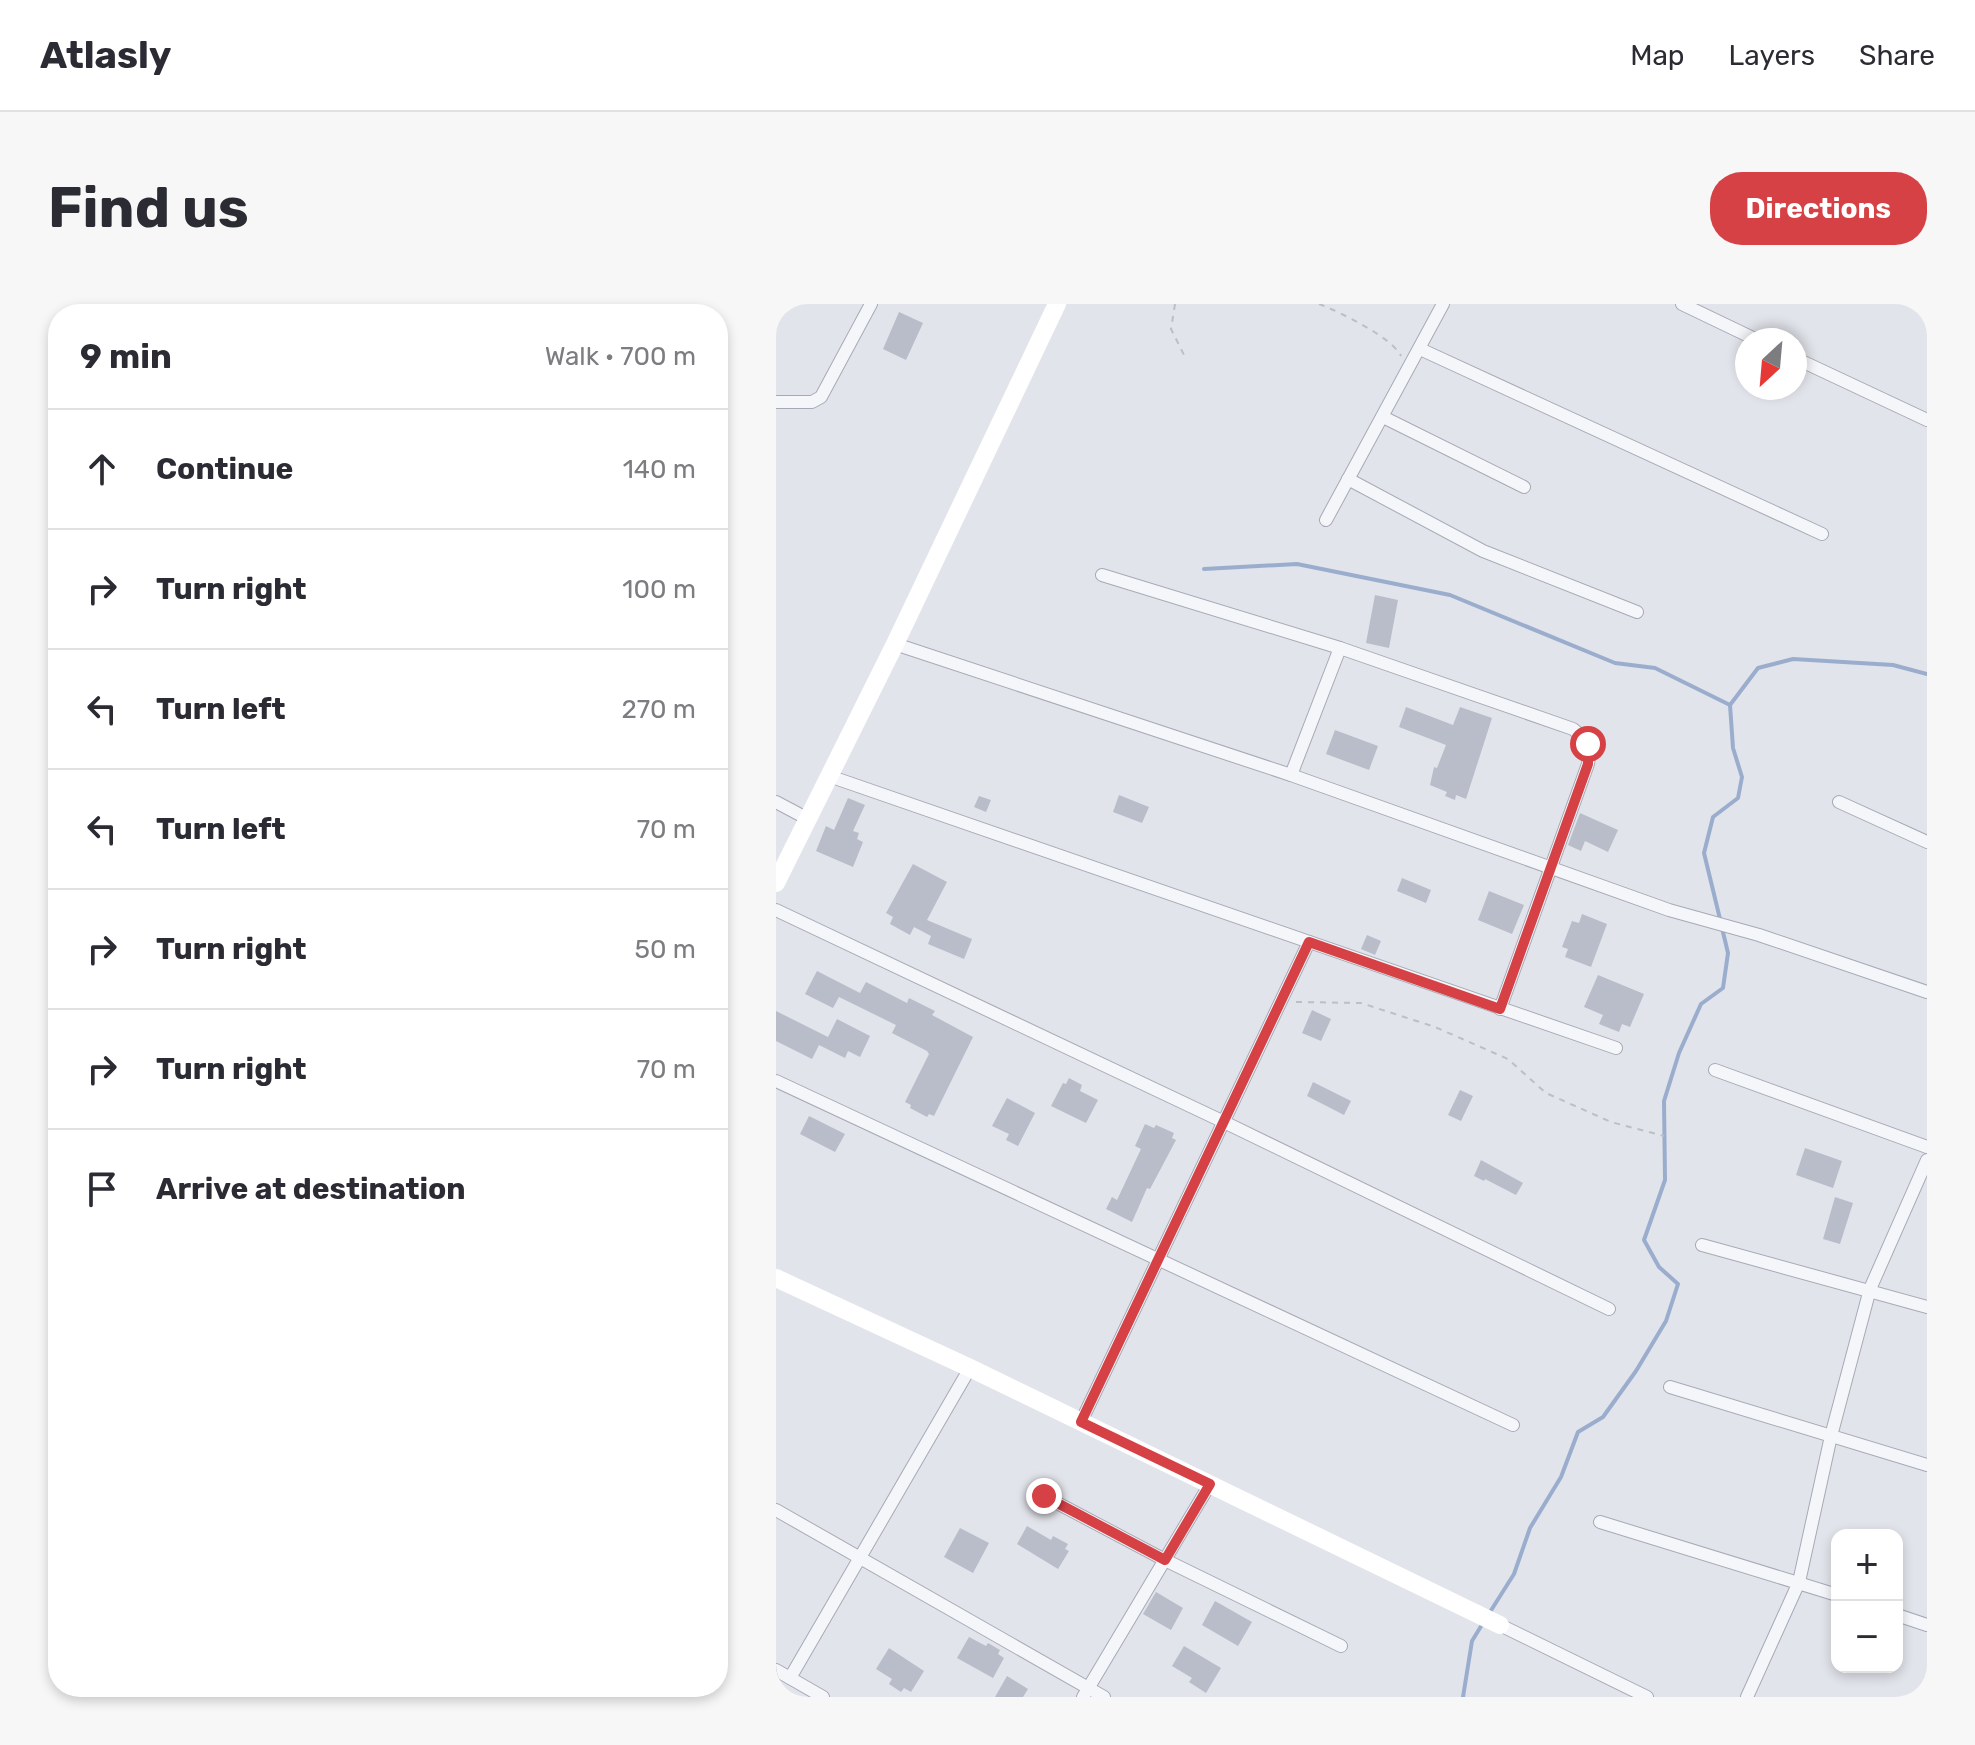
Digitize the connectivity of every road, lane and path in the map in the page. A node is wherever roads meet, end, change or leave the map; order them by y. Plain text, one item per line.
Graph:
1 (871, 304) edge
2 (1057, 304) edge
3 (1175, 304) edge
4 (1319, 304) edge
5 (1443, 304) edge
6 (1682, 304) edge
7 (1735, 329) edge
8 (1420, 349) junction
9 (1185, 357) dead end
10 (1807, 364) edge
11 (1408, 371) junction
12 (776, 402) edge
13 (1383, 417) junction
14 (1927, 420) edge
15 (1348, 479) junction
16 (1524, 487) dead end
17 (1326, 520) dead end
18 (1822, 534) dead end
19 (1102, 575) dead end
20 (1637, 612) dead end
21 (895, 644) junction
22 (1340, 648) junction
23 (1291, 775) junction
24 (829, 776) junction
25 (776, 802) edge
26 (1839, 802) dead end
27 (808, 819) junction
28 (1927, 842) edge
29 (1550, 866) junction
30 (776, 883) edge
31 (776, 910) edge
32 (1309, 942) junction
33 (1927, 992) edge
34 (1281, 1001) junction
35 (1500, 1009) junction
36 (1616, 1048) dead end
37 (1715, 1070) dead end
38 (776, 1081) edge
39 (1224, 1122) junction
40 (1664, 1136) dead end
41 (1927, 1147) edge
42 (1927, 1160) edge
43 (1702, 1245) dead end
44 (1158, 1259) junction
45 (776, 1278) edge
46 (1870, 1289) junction
47 (1927, 1307) edge
48 (1609, 1309) dead end
49 (970, 1368) junction
50 (1670, 1387) dead end
51 (1081, 1422) junction
52 (1513, 1425) dead end
53 (1831, 1436) junction
54 (1927, 1465) edge
55 (1210, 1484) junction
56 (1044, 1496) dead end
57 (776, 1510) edge
58 (1600, 1522) dead end
59 (859, 1558) junction
60 (1165, 1560) junction
61 (1799, 1582) junction
62 (1831, 1593) edge
63 (1903, 1617) edge
64 (1500, 1625) joint
65 (1927, 1625) edge
66 (1341, 1646) dead end
67 (776, 1670) edge
68 (790, 1678) junction
69 (1086, 1693) edge
70 (823, 1697) edge
71 (1104, 1697) edge
72 (1647, 1697) edge
73 (1747, 1697) edge

1 - 12 street
2 - 21 street
3 - 9 path
4 - 11 path
5 - 8 street
6 - 7 street
8 - 11 street
8 - 18 street
10 - 14 street
11 - 13 street
13 - 15 street
13 - 16 street
15 - 17 street
15 - 20 street
19 - 22 street
21 - 23 street
21 - 24 street
22 - 23 street
22 - 29 street
23 - 29 street
24 - 27 street
24 - 32 street
25 - 27 street
26 - 28 street
27 - 30 street
29 - 33 street
29 - 35 street
31 - 39 street
32 - 34 street
32 - 35 street
34 - 39 street
34 - 40 path
35 - 36 street
37 - 41 street
38 - 44 street
39 - 44 street
39 - 48 street
42 - 46 street
43 - 46 street
44 - 51 street
44 - 52 street
45 - 49 street
46 - 47 street
46 - 53 street
49 - 51 street
49 - 59 street
50 - 53 street
51 - 55 street
53 - 54 street
53 - 61 street
55 - 60 street
55 - 64 street
56 - 60 street
57 - 59 street
58 - 61 street
59 - 68 street
59 - 69 street
60 - 66 street
60 - 69 street
61 - 62 street
61 - 73 street
63 - 65 street
64 - 72 street
67 - 68 street
68 - 70 street
69 - 71 street

